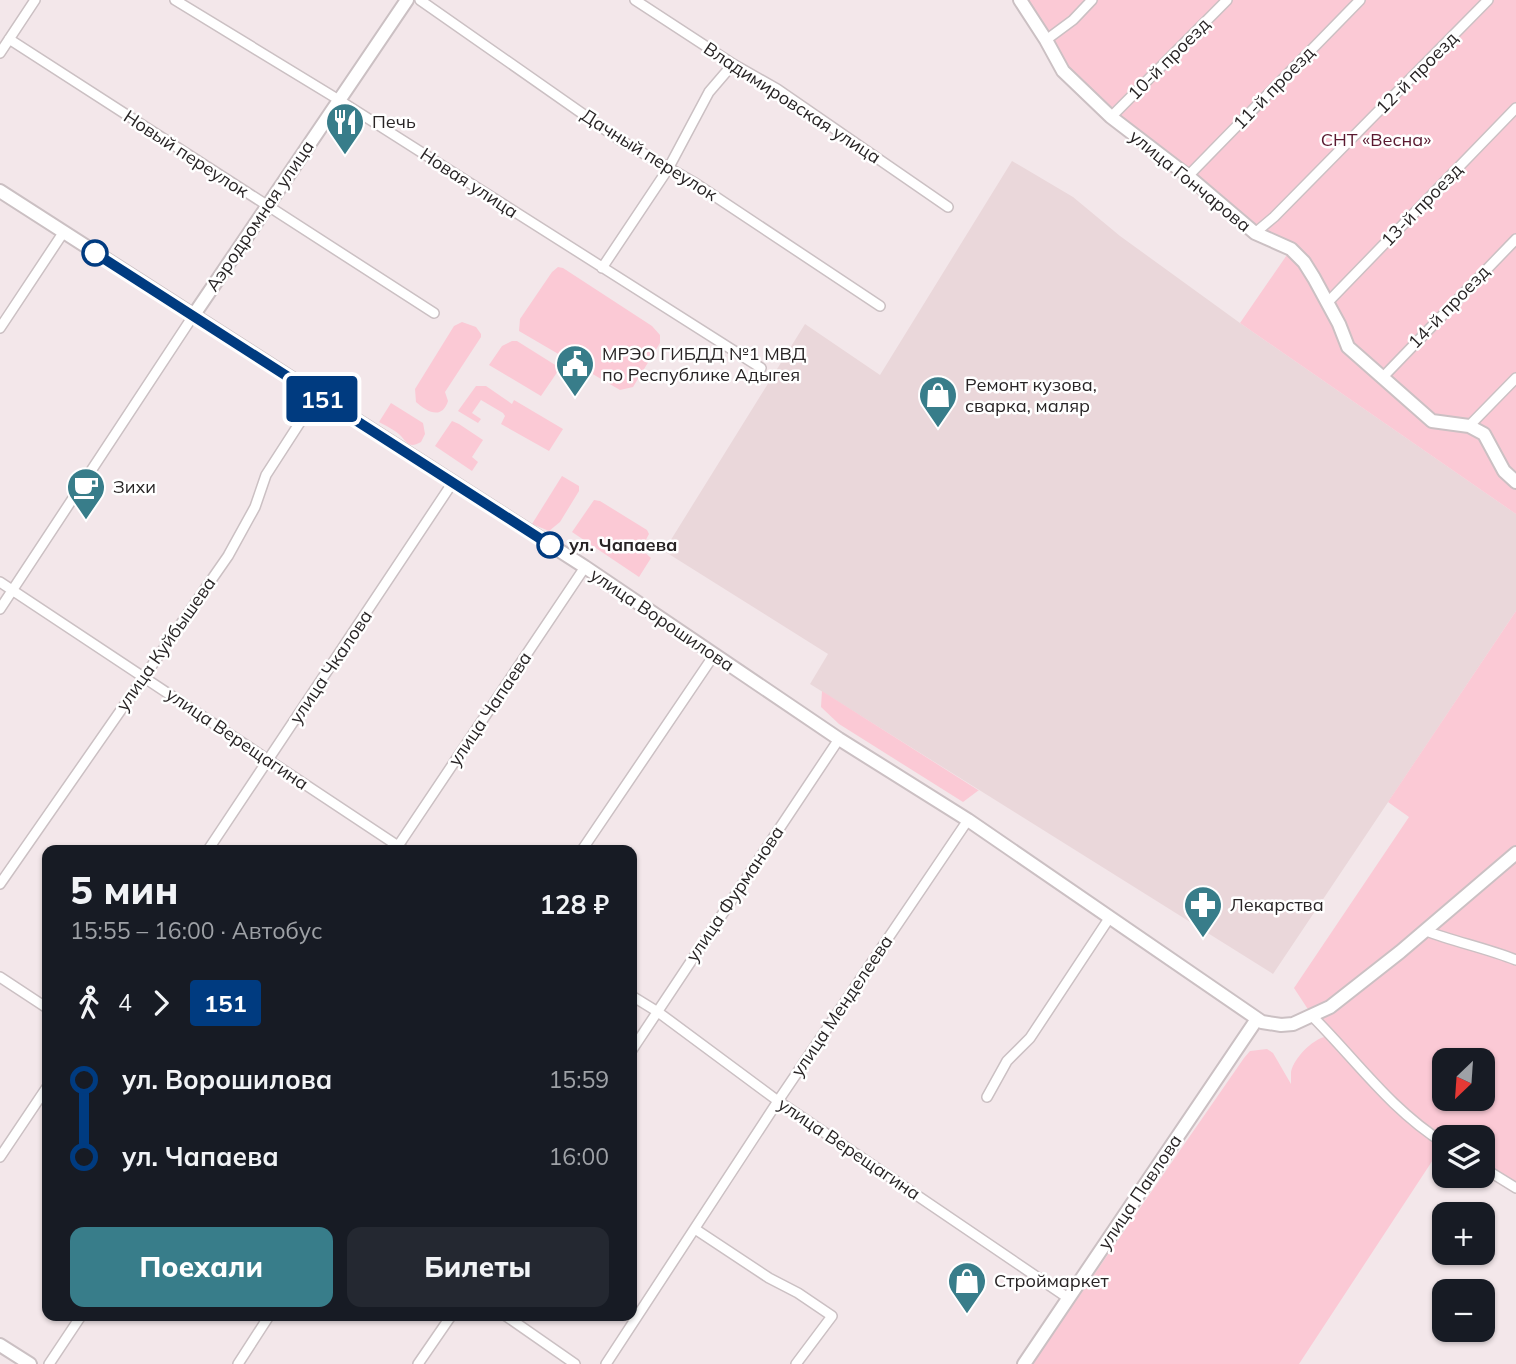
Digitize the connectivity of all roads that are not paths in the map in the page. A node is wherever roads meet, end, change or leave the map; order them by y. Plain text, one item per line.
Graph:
1 (35, 0) edge
2 (175, 0) edge
3 (407, 0) edge
4 (420, 0) edge
5 (635, 0) edge
6 (1020, 0) edge
7 (1092, 0) edge
8 (1227, 0) edge
9 (1360, 0) edge
10 (1488, 0) edge
11 (9, 39) junction
12 (1046, 40) junction
13 (0, 53) edge
14 (733, 64) junction
15 (339, 100) junction
16 (1516, 108) edge
17 (1111, 117) junction
18 (668, 169) junction
19 (1188, 176) junction
20 (0, 191) edge
21 (268, 207) junction
22 (948, 207) dead end
23 (64, 233) junction
24 (1255, 233) junction
25 (1516, 239) edge
26 (602, 268) junction
27 (1328, 302) junction
28 (880, 306) dead end
29 (434, 313) dead end
30 (193, 316) junction
31 (0, 328) edge
32 (761, 368) dead end
33 (1383, 377) junction
34 (1516, 378) edge
35 (317, 396) junction
36 (1469, 426) junction
37 (453, 482) junction
38 (1516, 482) edge
39 (585, 567) junction
40 (0, 582) edge
41 (13, 590) junction
42 (0, 609) edge
43 (713, 655) junction
44 (143, 677) junction
45 (839, 739) junction
46 (269, 760) junction
47 (968, 820) junction
48 (211, 845) edge
49 (393, 845) edge
50 (402, 845) edge
51 (585, 845) edge
52 (1516, 853) edge
53 (0, 884) edge
54 (1111, 917) junction
55 (1426, 931) junction
56 (1516, 960) edge
57 (0, 977) edge
58 (637, 999) edge
59 (42, 1005) edge
60 (657, 1012) junction
61 (1313, 1017) junction
62 (1257, 1019) junction
63 (637, 1042) edge
64 (42, 1094) edge
65 (987, 1097) dead end
66 (778, 1101) junction
67 (1432, 1135) edge
68 (0, 1157) edge
69 (1495, 1175) edge
70 (1516, 1188) edge
71 (695, 1229) junction
72 (1068, 1298) junction
73 (637, 1317) edge
74 (78, 1321) edge
75 (265, 1321) edge
76 (448, 1321) edge
77 (513, 1321) edge
78 (634, 1321) edge
79 (0, 1345) edge
80 (30, 1364) edge
81 (49, 1364) edge
82 (237, 1364) edge
83 (418, 1364) edge
84 (575, 1364) edge
85 (606, 1364) edge
86 (796, 1364) edge
87 (1024, 1364) edge

1 - 11 street
2 - 15 street, Новая улица
3 - 15 street, Аэродромная улица
4 - 18 street, Дачный переулок
5 - 14 street, Владимировская улица
6 - 12 street, улица Гончарова
7 - 12 street
8 - 17 street, 10-й проезд
9 - 19 street, 11-й проезд
10 - 24 street, 12-й проезд
11 - 13 street
11 - 21 street, Новый переулок
12 - 17 street, улица Гончарова
14 - 18 street
14 - 22 street, Владимировская улица
15 - 21 street, Аэродромная улица
15 - 26 street, Новая улица
16 - 27 street, 13-й проезд
17 - 19 street, улица Гончарова
18 - 26 street
18 - 28 street, Дачный переулок
19 - 24 street, улица Гончарова
20 - 23 street, улица Ворошилова
21 - 29 street, Новый переулок
21 - 30 street, Аэродромная улица
23 - 30 street, улица Ворошилова
23 - 31 street
24 - 27 street, улица Гончарова
25 - 33 street, 14-й проезд
26 - 32 street, Новая улица
27 - 33 street, улица Гончарова
30 - 35 street, улица Ворошилова
30 - 41 street, Аэродромная улица
33 - 36 street, улица Гончарова
34 - 36 street
35 - 37 street, улица Ворошилова
35 - 44 street, улица Куйбышева
36 - 38 street
37 - 39 street, улица Ворошилова
37 - 46 street, улица Чкалова
39 - 43 street, улица Ворошилова
39 - 50 street, улица Чапаева
40 - 41 street, улица Верещагина
41 - 42 street, Аэродромная улица
41 - 44 street, улица Верещагина
43 - 45 street, улица Ворошилова
43 - 51 street
44 - 46 street, улица Верещагина
44 - 53 street, улица Куйбышева
45 - 47 street, улица Ворошилова
45 - 60 street, улица Фурманова
46 - 48 street, улица Чкалова
46 - 49 street, улица Верещагина
47 - 54 street, улица Ворошилова
47 - 66 street, улица Менделеева
52 - 55 street
54 - 62 street, улица Ворошилова
54 - 65 street
55 - 56 street
55 - 61 street
57 - 59 street
58 - 60 street, улица Верещагина
60 - 63 street, улица Фурманова
60 - 66 street, улица Верещагина
61 - 62 street
61 - 67 street
62 - 72 street, улица Павлова
64 - 68 street
66 - 71 street, улица Менделеева
66 - 72 street, улица Верещагина
69 - 70 street
71 - 73 street, улица Менделеева
71 - 86 street
72 - 87 street, улица Павлова
74 - 81 street
75 - 82 street
76 - 83 street
77 - 84 street
78 - 85 street, улица Менделеева
79 - 80 street

